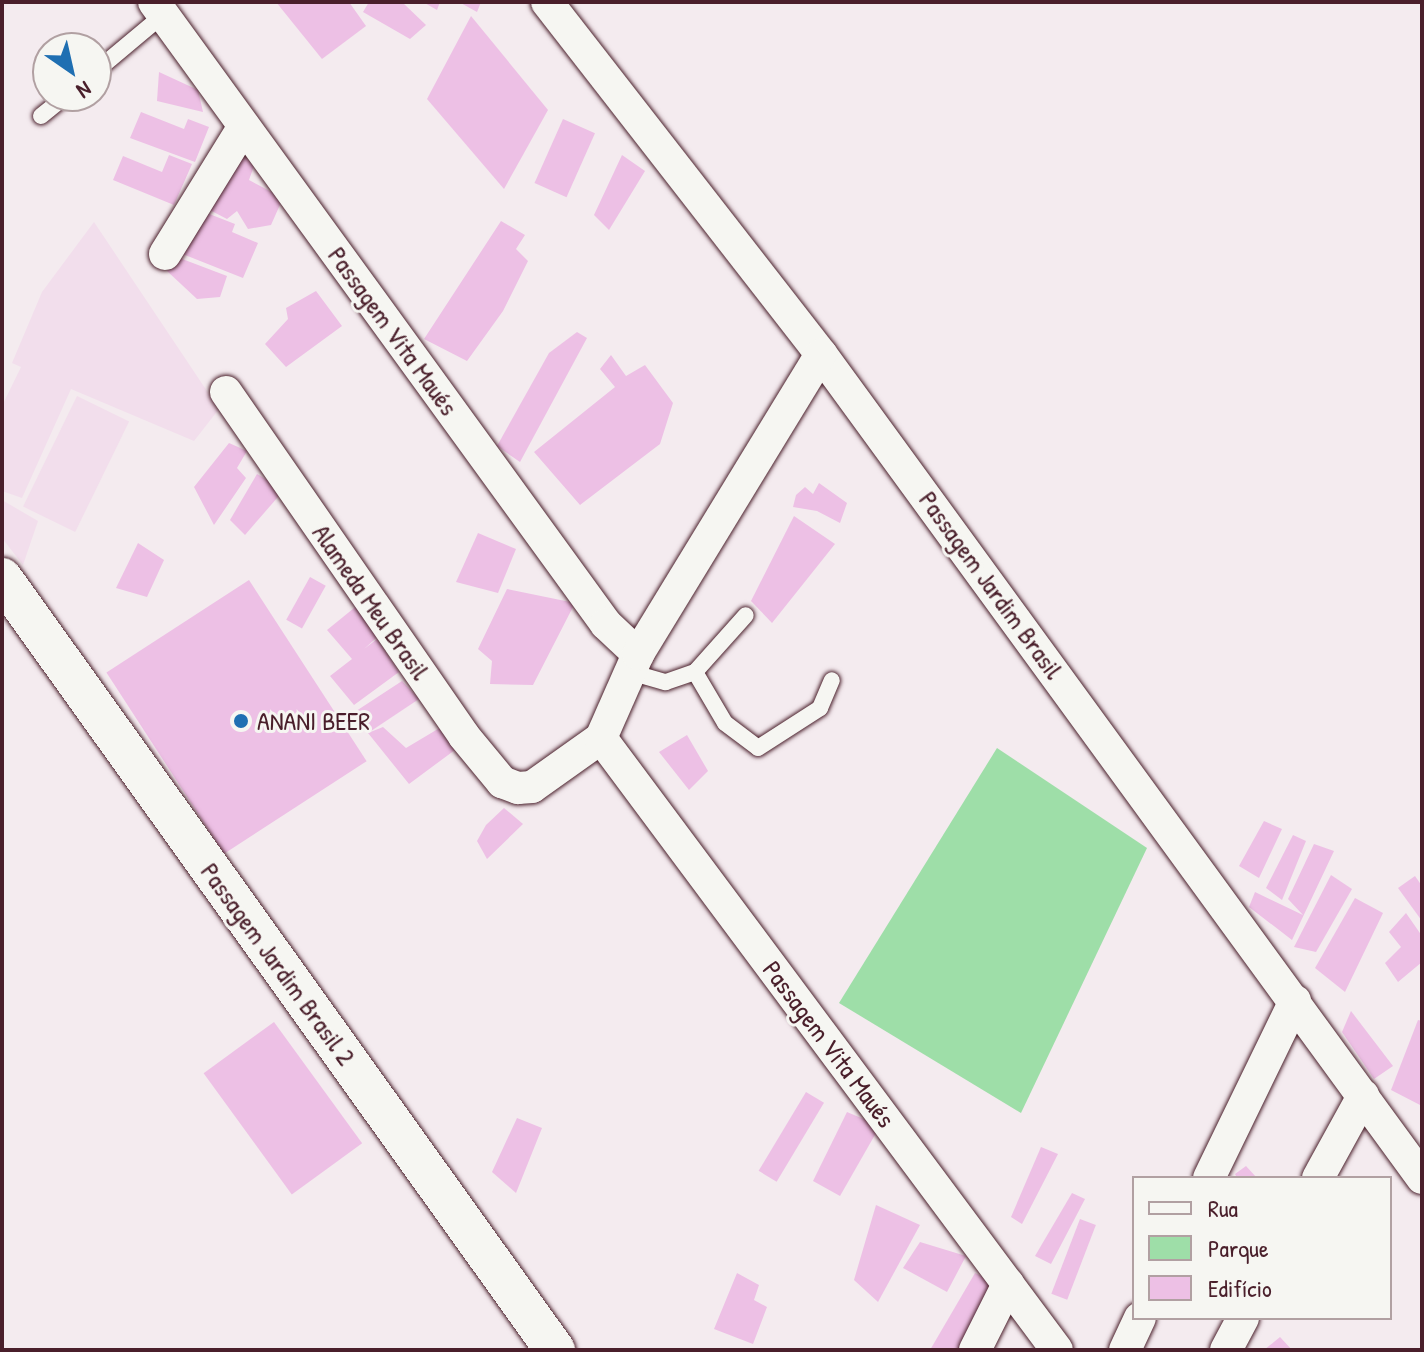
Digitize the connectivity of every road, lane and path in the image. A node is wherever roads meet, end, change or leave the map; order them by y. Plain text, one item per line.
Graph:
1 (547, 2) edge
2 (163, 6) edge
3 (112, 55) edge
4 (46, 112) edge
5 (41, 116) dead end
6 (244, 126) junction
7 (165, 254) dead end
8 (821, 354) junction
9 (226, 392) dead end
10 (2, 578) edge
11 (746, 615) dead end
12 (634, 663) junction
13 (695, 672) junction
14 (832, 680) dead end
15 (601, 738) junction
16 (1295, 1001) junction
17 (1363, 1096) junction
18 (1210, 1176) edge
19 (1319, 1176) edge
20 (1422, 1178) edge
21 (1008, 1284) junction
22 (1139, 1320) edge
23 (1242, 1320) edge
24 (555, 1350) edge
25 (975, 1350) edge
26 (1057, 1350) edge
27 (1125, 1350) edge
28 (1226, 1350) edge

1 - 8 street, Passagem Jardim Brasil
2 - 3 lane
2 - 6 street, Passagem Vita Maués
4 - 5 lane
6 - 7 street
6 - 12 street, Passagem Vita Maués
8 - 12 street
8 - 16 street, Passagem Jardim Brasil
9 - 15 street, Alameda Meu Brasil
10 - 24 street, Passagem Jardim Brasil 2
11 - 13 lane
12 - 13 lane
12 - 15 street
13 - 14 lane
15 - 21 street, Passagem Vita Maués
16 - 17 street, Passagem Jardim Brasil
16 - 18 street
17 - 19 street
17 - 20 street, Passagem Jardim Brasil
21 - 25 street
21 - 26 street, Passagem Vita Maués
22 - 27 street
23 - 28 street

